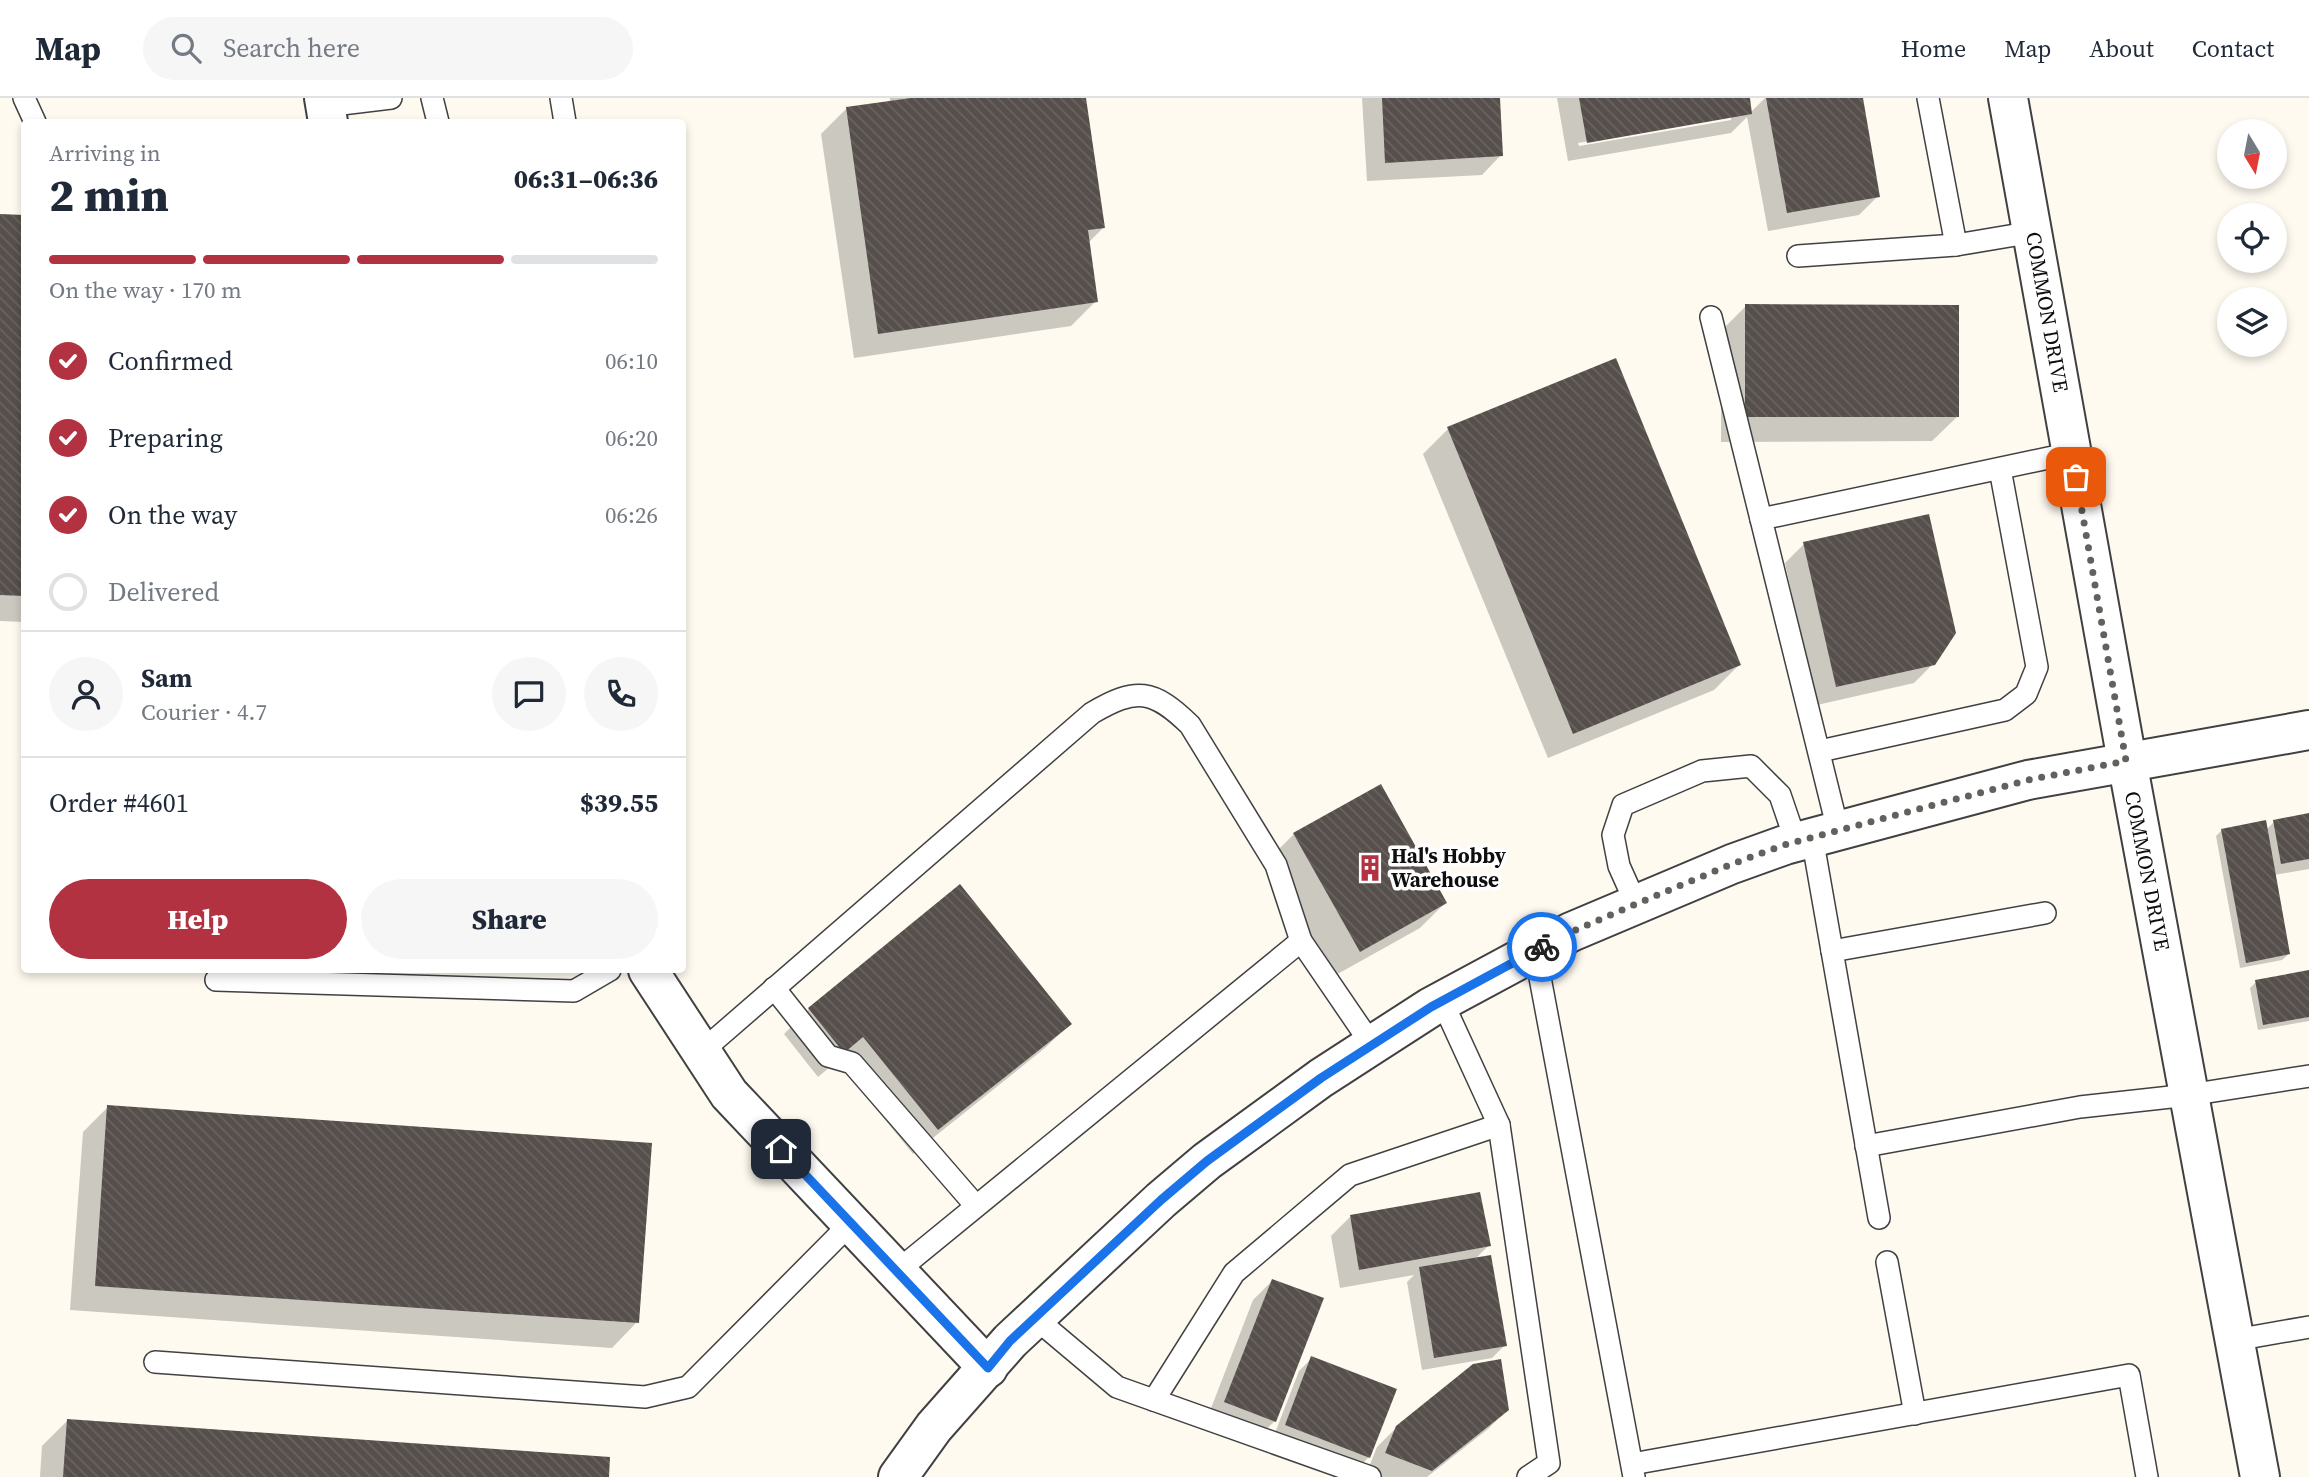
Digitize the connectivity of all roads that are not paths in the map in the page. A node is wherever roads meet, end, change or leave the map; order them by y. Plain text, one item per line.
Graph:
1 (24, 98) edge
2 (391, 98) edge
3 (432, 98) edge
4 (561, 98) edge
5 (1928, 98) edge
6 (2008, 98) edge
7 (325, 109) edge
8 (34, 119) edge
9 (437, 119) edge
10 (564, 119) edge
11 (2033, 232) junction
12 (1956, 245) junction
13 (1798, 256) dead end
14 (1712, 317) dead end
15 (2072, 453) junction
16 (2000, 469) junction
17 (1762, 519) junction
18 (2309, 730) edge
19 (1820, 751) junction
20 (2126, 761) junction
21 (1815, 836) junction
22 (1636, 904) junction
23 (2045, 913) dead end
24 (1301, 941) junction
25 (1535, 951) junction
26 (1832, 951) junction
27 (605, 973) edge
28 (650, 973) edge
29 (216, 980) dead end
30 (774, 988) junction
31 (1442, 1001) junction
32 (1372, 1045) junction
33 (701, 1052) junction
34 (2309, 1076) edge
35 (2189, 1095) junction
36 (1499, 1125) junction
37 (1866, 1146) junction
38 (976, 1206) junction
39 (1879, 1218) dead end
40 (851, 1223) junction
41 (1887, 1262) dead end
42 (896, 1272) junction
43 (1035, 1318) junction
44 (2309, 1327) edge
45 (2235, 1340) junction
46 (155, 1362) dead end
47 (988, 1368) junction
48 (1154, 1401) junction
49 (1915, 1414) junction
50 (1633, 1471) edge
51 (898, 1477) edge
52 (1370, 1477) edge
53 (1528, 1477) edge
54 (2147, 1477) edge
55 (2260, 1477) edge

1 - 8 lane
2 - 7 lane
3 - 9 lane
4 - 10 lane
5 - 12 lane
6 - 11 street, COMMON DRIVE
11 - 12 lane
11 - 15 street, COMMON DRIVE
12 - 13 lane
14 - 17 lane
15 - 16 lane
15 - 20 street, COMMON DRIVE
16 - 17 lane
16 - 19 lane
17 - 19 lane
18 - 20 street
19 - 21 lane
20 - 21 street
20 - 35 street, COMMON DRIVE
21 - 22 street
21 - 22 lane
21 - 26 lane
22 - 25 street
23 - 26 lane
24 - 30 lane
24 - 32 lane
24 - 38 lane
25 - 31 street
25 - 50 lane
26 - 37 lane
27 - 29 lane
28 - 33 street
30 - 33 lane
30 - 38 lane
31 - 32 street
31 - 36 lane
32 - 43 street
33 - 40 street
34 - 35 lane
35 - 37 lane
35 - 45 street, COMMON DRIVE
36 - 48 lane
36 - 53 lane
37 - 39 lane
38 - 42 lane
40 - 42 street
40 - 46 lane
41 - 49 lane
42 - 47 street
43 - 47 street
43 - 48 lane
44 - 45 lane
45 - 55 street, COMMON DRIVE
47 - 51 street
48 - 52 lane
49 - 50 lane
49 - 54 lane

